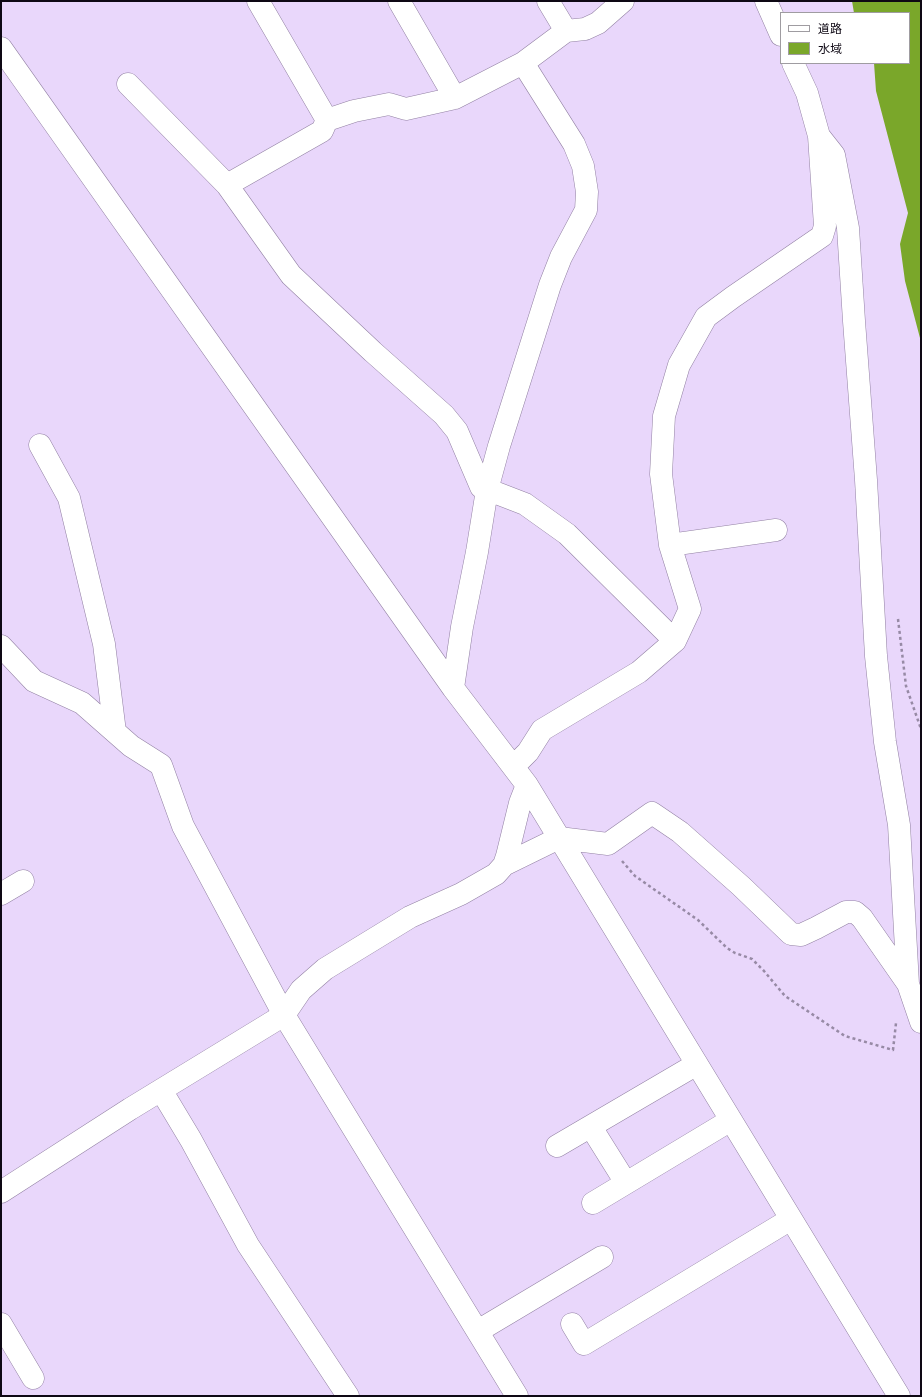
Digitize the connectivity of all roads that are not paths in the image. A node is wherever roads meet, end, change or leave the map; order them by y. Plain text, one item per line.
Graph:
1 (258, 1) edge
2 (399, 1) edge
3 (548, 1) edge
4 (624, 1) edge
5 (766, 1) edge
6 (566, 31) junction
7 (780, 33) edge
8 (1, 48) edge
9 (523, 63) junction
10 (793, 64) edge
11 (128, 84) dead end
12 (455, 98) junction
13 (327, 120) junction
14 (819, 136) junction
15 (227, 185) junction
16 (40, 444) dead end
17 (487, 490) junction
18 (776, 530) dead end
19 (670, 545) junction
20 (675, 641) junction
21 (1, 646) edge
22 (453, 688) junction
23 (115, 732) junction
24 (514, 766) junction
25 (527, 785) junction
26 (559, 838) junction
27 (504, 865) junction
28 (23, 881) dead end
29 (1, 894) edge
30 (908, 984) junction
31 (284, 1015) junction
32 (921, 1022) edge
33 (697, 1064) junction
34 (161, 1090) junction
35 (731, 1120) junction
36 (591, 1127) junction
37 (557, 1146) dead end
38 (626, 1183) junction
39 (1, 1192) edge
40 (593, 1203) dead end
41 (792, 1219) junction
42 (602, 1257) dead end
43 (1, 1324) edge
44 (572, 1324) dead end
45 (478, 1331) junction
46 (33, 1378) dead end
47 (348, 1396) edge
48 (517, 1396) edge
49 (899, 1396) edge

1 - 13 street
2 - 12 street
3 - 6 street
4 - 6 street
5 - 7 street
6 - 9 street
8 - 22 street
9 - 12 street
9 - 17 street
10 - 14 street
11 - 15 street
12 - 13 street
13 - 15 street
14 - 19 street
14 - 30 street
15 - 17 street
16 - 23 street
17 - 20 street
17 - 22 street
18 - 19 street
19 - 20 street
20 - 24 street
21 - 23 street
22 - 24 street
23 - 31 street
24 - 25 street
25 - 26 street
25 - 27 street
26 - 27 street
26 - 30 street
26 - 33 street
27 - 31 street
28 - 29 street
30 - 32 street
31 - 34 street
31 - 45 street
33 - 35 street
33 - 36 street
34 - 39 street
34 - 47 street
35 - 38 street
35 - 41 street
36 - 37 street
36 - 38 street
38 - 40 street
41 - 44 street
41 - 49 street
42 - 45 street
43 - 46 street
45 - 48 street

